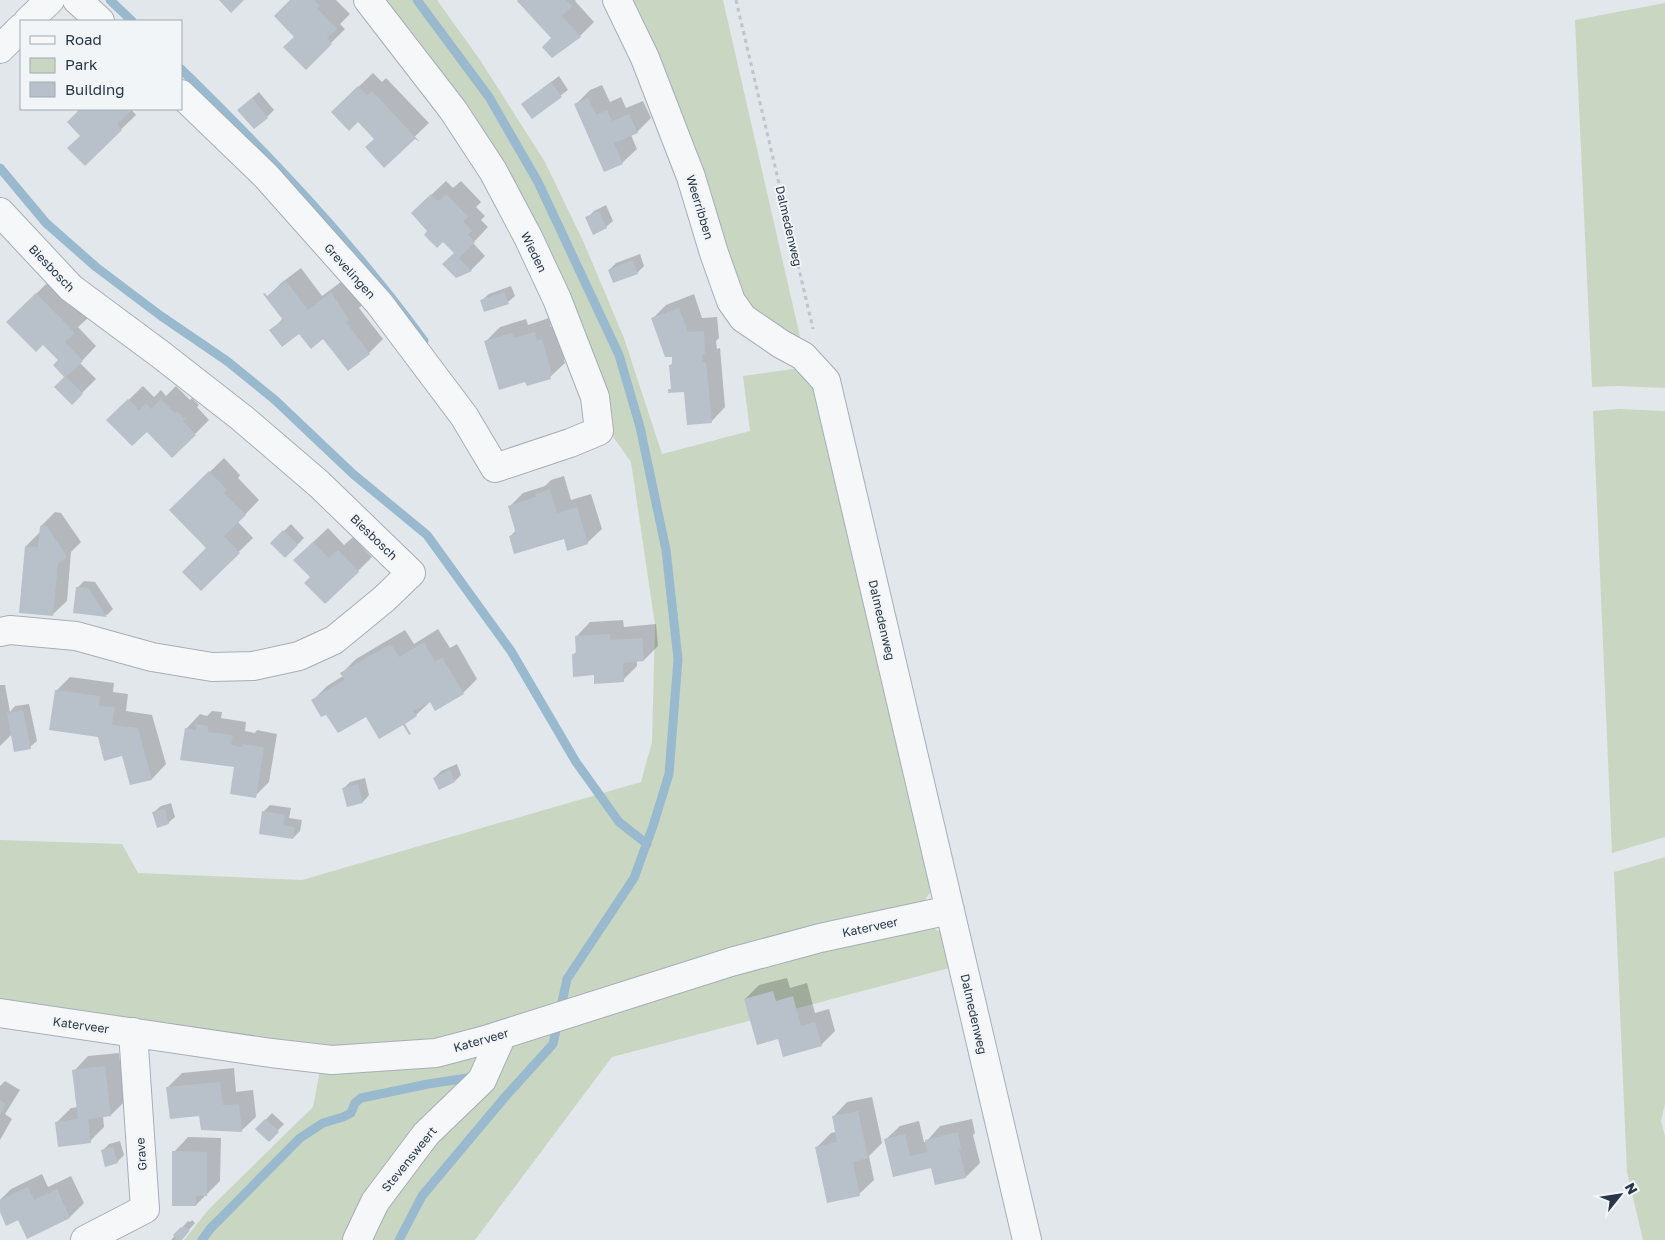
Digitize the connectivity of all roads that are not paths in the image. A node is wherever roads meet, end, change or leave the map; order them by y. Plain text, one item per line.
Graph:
1 (50, 0) edge
2 (77, 0) edge
3 (368, 0) edge
4 (617, 0) edge
5 (29, 20) edge
6 (99, 20) edge
7 (20, 29) edge
8 (0, 49) edge
9 (182, 95) edge
10 (0, 212) edge
11 (826, 381) joint
12 (495, 468) joint
13 (0, 632) edge
14 (950, 910) junction
15 (0, 1013) edge
16 (133, 1032) junction
17 (502, 1035) junction
18 (85, 1240) edge
19 (358, 1240) edge
20 (1027, 1240) edge

1 - 5 street
2 - 6 street
3 - 12 street, Wieden
4 - 11 street, Weerribben
7 - 8 street
9 - 12 street, Grevelingen
10 - 13 street, Biesbosch
11 - 14 street, Dalmedenweg
14 - 17 street, Katerveer
14 - 20 street, Dalmedenweg
15 - 16 street, Katerveer
16 - 17 street, Katerveer
16 - 18 street, Grave
17 - 19 street, Stevensweert

